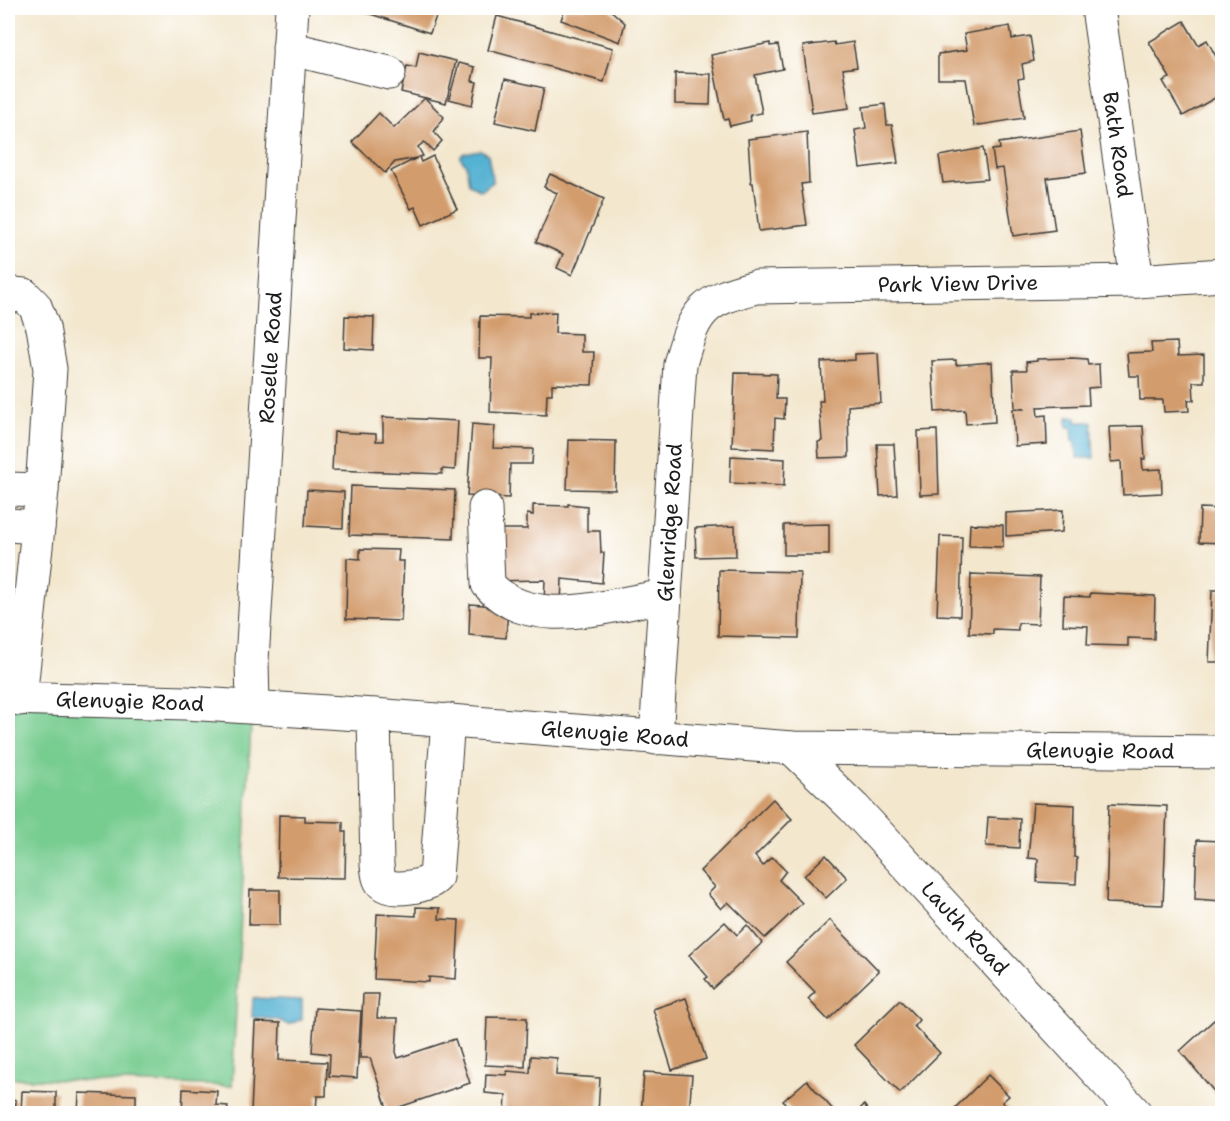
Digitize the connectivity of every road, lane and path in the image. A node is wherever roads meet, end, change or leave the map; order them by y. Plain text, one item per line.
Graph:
1 (292, 8) edge
2 (1098, 8) edge
3 (289, 48) junction
4 (389, 73) dead end
5 (1222, 275) edge
6 (1137, 280) junction
7 (8, 298) edge
8 (700, 311) joint
9 (8, 489) edge
10 (42, 490) junction
11 (484, 508) dead end
12 (23, 526) edge
13 (665, 596) junction
14 (14, 699) edge
15 (253, 707) junction
16 (374, 714) junction
17 (448, 720) junction
18 (656, 738) junction
19 (792, 748) junction
20 (1222, 752) edge
21 (1136, 1113) edge

1 - 3 street, Roselle Road
2 - 6 street, Bath Road
3 - 4 street
3 - 15 street, Roselle Road
5 - 6 street, Park View Drive
6 - 8 street, Park View Drive
7 - 10 street
8 - 13 street, Glenridge Road
9 - 10 street
10 - 12 street
11 - 13 street
12 - 14 street
13 - 18 street, Glenridge Road
14 - 15 street, Glenugie Road
15 - 16 street, Glenugie Road
16 - 17 street, Glenugie Road
16 - 17 street
17 - 18 street, Glenugie Road
18 - 19 street, Glenugie Road
19 - 20 street, Glenugie Road
19 - 21 street, Lauth Road

